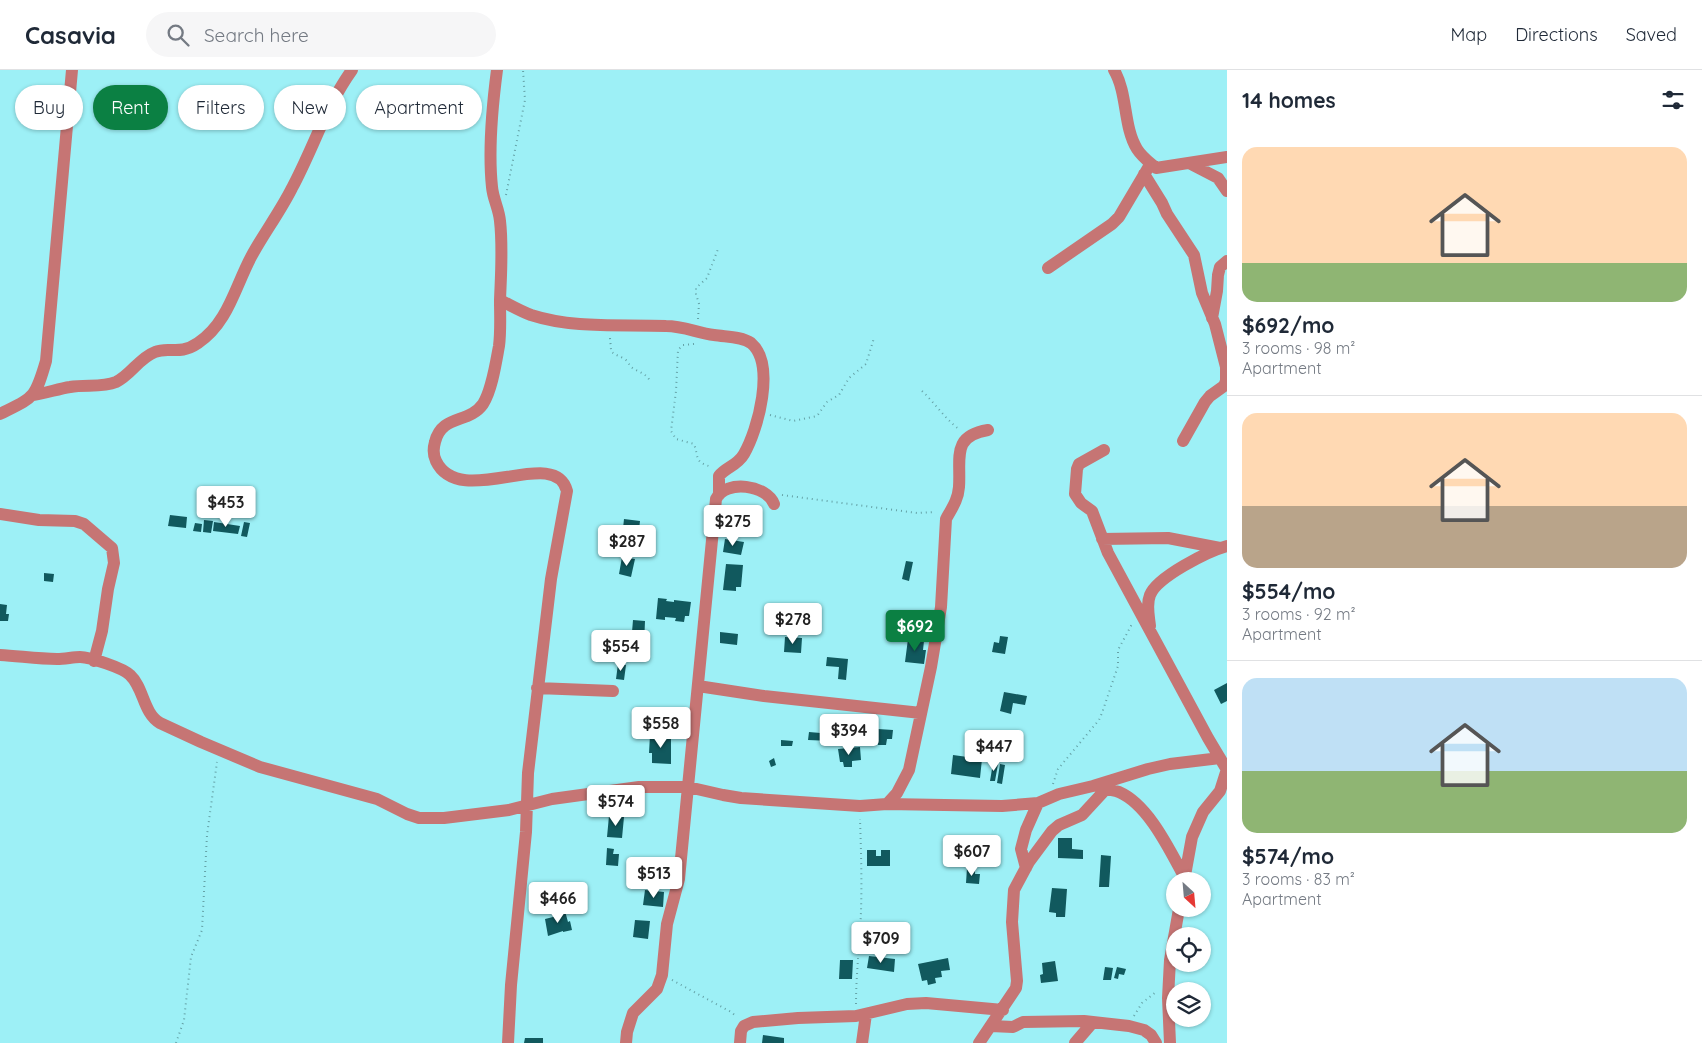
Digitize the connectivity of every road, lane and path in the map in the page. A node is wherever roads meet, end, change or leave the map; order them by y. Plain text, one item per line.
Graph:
1 (72, 70) edge
2 (352, 70) edge
3 (497, 70) edge
4 (523, 70) edge
5 (1117, 72) edge
6 (1227, 156) edge
7 (1189, 162) junction
8 (1147, 168) junction
9 (1227, 191) edge
10 (504, 200) dead end
11 (718, 249) dead end
12 (1227, 261) edge
13 (1048, 268) dead end
14 (500, 300) junction
15 (1212, 318) junction
16 (601, 326) junction
17 (699, 332) junction
18 (874, 338) dead end
19 (650, 381) dead end
20 (922, 391) dead end
21 (33, 395) junction
22 (760, 412) junction
23 (0, 414) edge
24 (988, 430) dead end
25 (968, 436) junction
26 (1183, 441) dead end
27 (1104, 450) dead end
28 (720, 474) junction
29 (767, 493) junction
30 (719, 494) junction
31 (774, 504) dead end
32 (950, 512) junction
33 (0, 514) edge
34 (1102, 539) junction
35 (1224, 547) edge
36 (1142, 618) junction
37 (1151, 633) junction
38 (0, 655) edge
39 (94, 661) junction
40 (698, 686) junction
41 (538, 688) junction
42 (613, 691) dead end
43 (921, 712) junction
44 (220, 750) junction
45 (1225, 766) edge
46 (1093, 786) junction
47 (688, 787) junction
48 (1106, 789) junction
49 (1043, 801) junction
50 (887, 804) junction
51 (860, 806) junction
52 (526, 807) junction
53 (1026, 868) junction
54 (1181, 872) edge
55 (1186, 872) edge
56 (1178, 918) edge
57 (662, 975) junction
58 (1157, 990) dead end
59 (1004, 1009) junction
60 (861, 1015) junction
61 (1093, 1022) junction
62 (1018, 1024) junction
63 (991, 1026) junction
64 (1129, 1026) junction
65 (743, 1028) junction
66 (176, 1043) edge
67 (508, 1043) edge
68 (626, 1043) edge
69 (740, 1043) edge
70 (862, 1043) edge
71 (979, 1043) edge
72 (1075, 1043) edge
73 (1156, 1043) edge
74 (1170, 1043) edge

1 - 21 street
2 - 21 street
3 - 14 street
4 - 10 path
5 - 8 street
6 - 7 street
7 - 8 street
7 - 9 street
8 - 13 street
8 - 15 street
11 - 17 path
12 - 15 street
14 - 16 street
14 - 41 street
15 - 26 street
16 - 17 street
16 - 19 path
17 - 22 street
17 - 28 path
18 - 22 path
20 - 25 path
21 - 23 street
22 - 28 street
24 - 25 street
25 - 32 street
27 - 34 street
28 - 30 street
29 - 30 street
29 - 31 street
29 - 32 path
30 - 40 street
32 - 43 street
33 - 39 street
34 - 35 street
34 - 36 street
35 - 37 street
36 - 37 street
36 - 49 path
37 - 45 street
38 - 39 street
39 - 44 street
40 - 43 street
40 - 47 street
41 - 42 street
41 - 52 street
43 - 50 street
44 - 52 street
44 - 66 path
45 - 46 street
45 - 55 street
46 - 48 street
46 - 49 street
47 - 51 street
47 - 52 street
47 - 57 street
48 - 53 street
48 - 54 street
49 - 50 street
49 - 53 street
50 - 51 street
51 - 60 path
52 - 67 street
53 - 59 street
56 - 74 street
57 - 65 path
57 - 68 street
58 - 64 path
59 - 60 street
59 - 62 street
59 - 63 street
60 - 65 street
60 - 70 street
61 - 62 street
61 - 64 street
61 - 72 street
62 - 63 street
63 - 71 street
64 - 73 street
65 - 69 street

